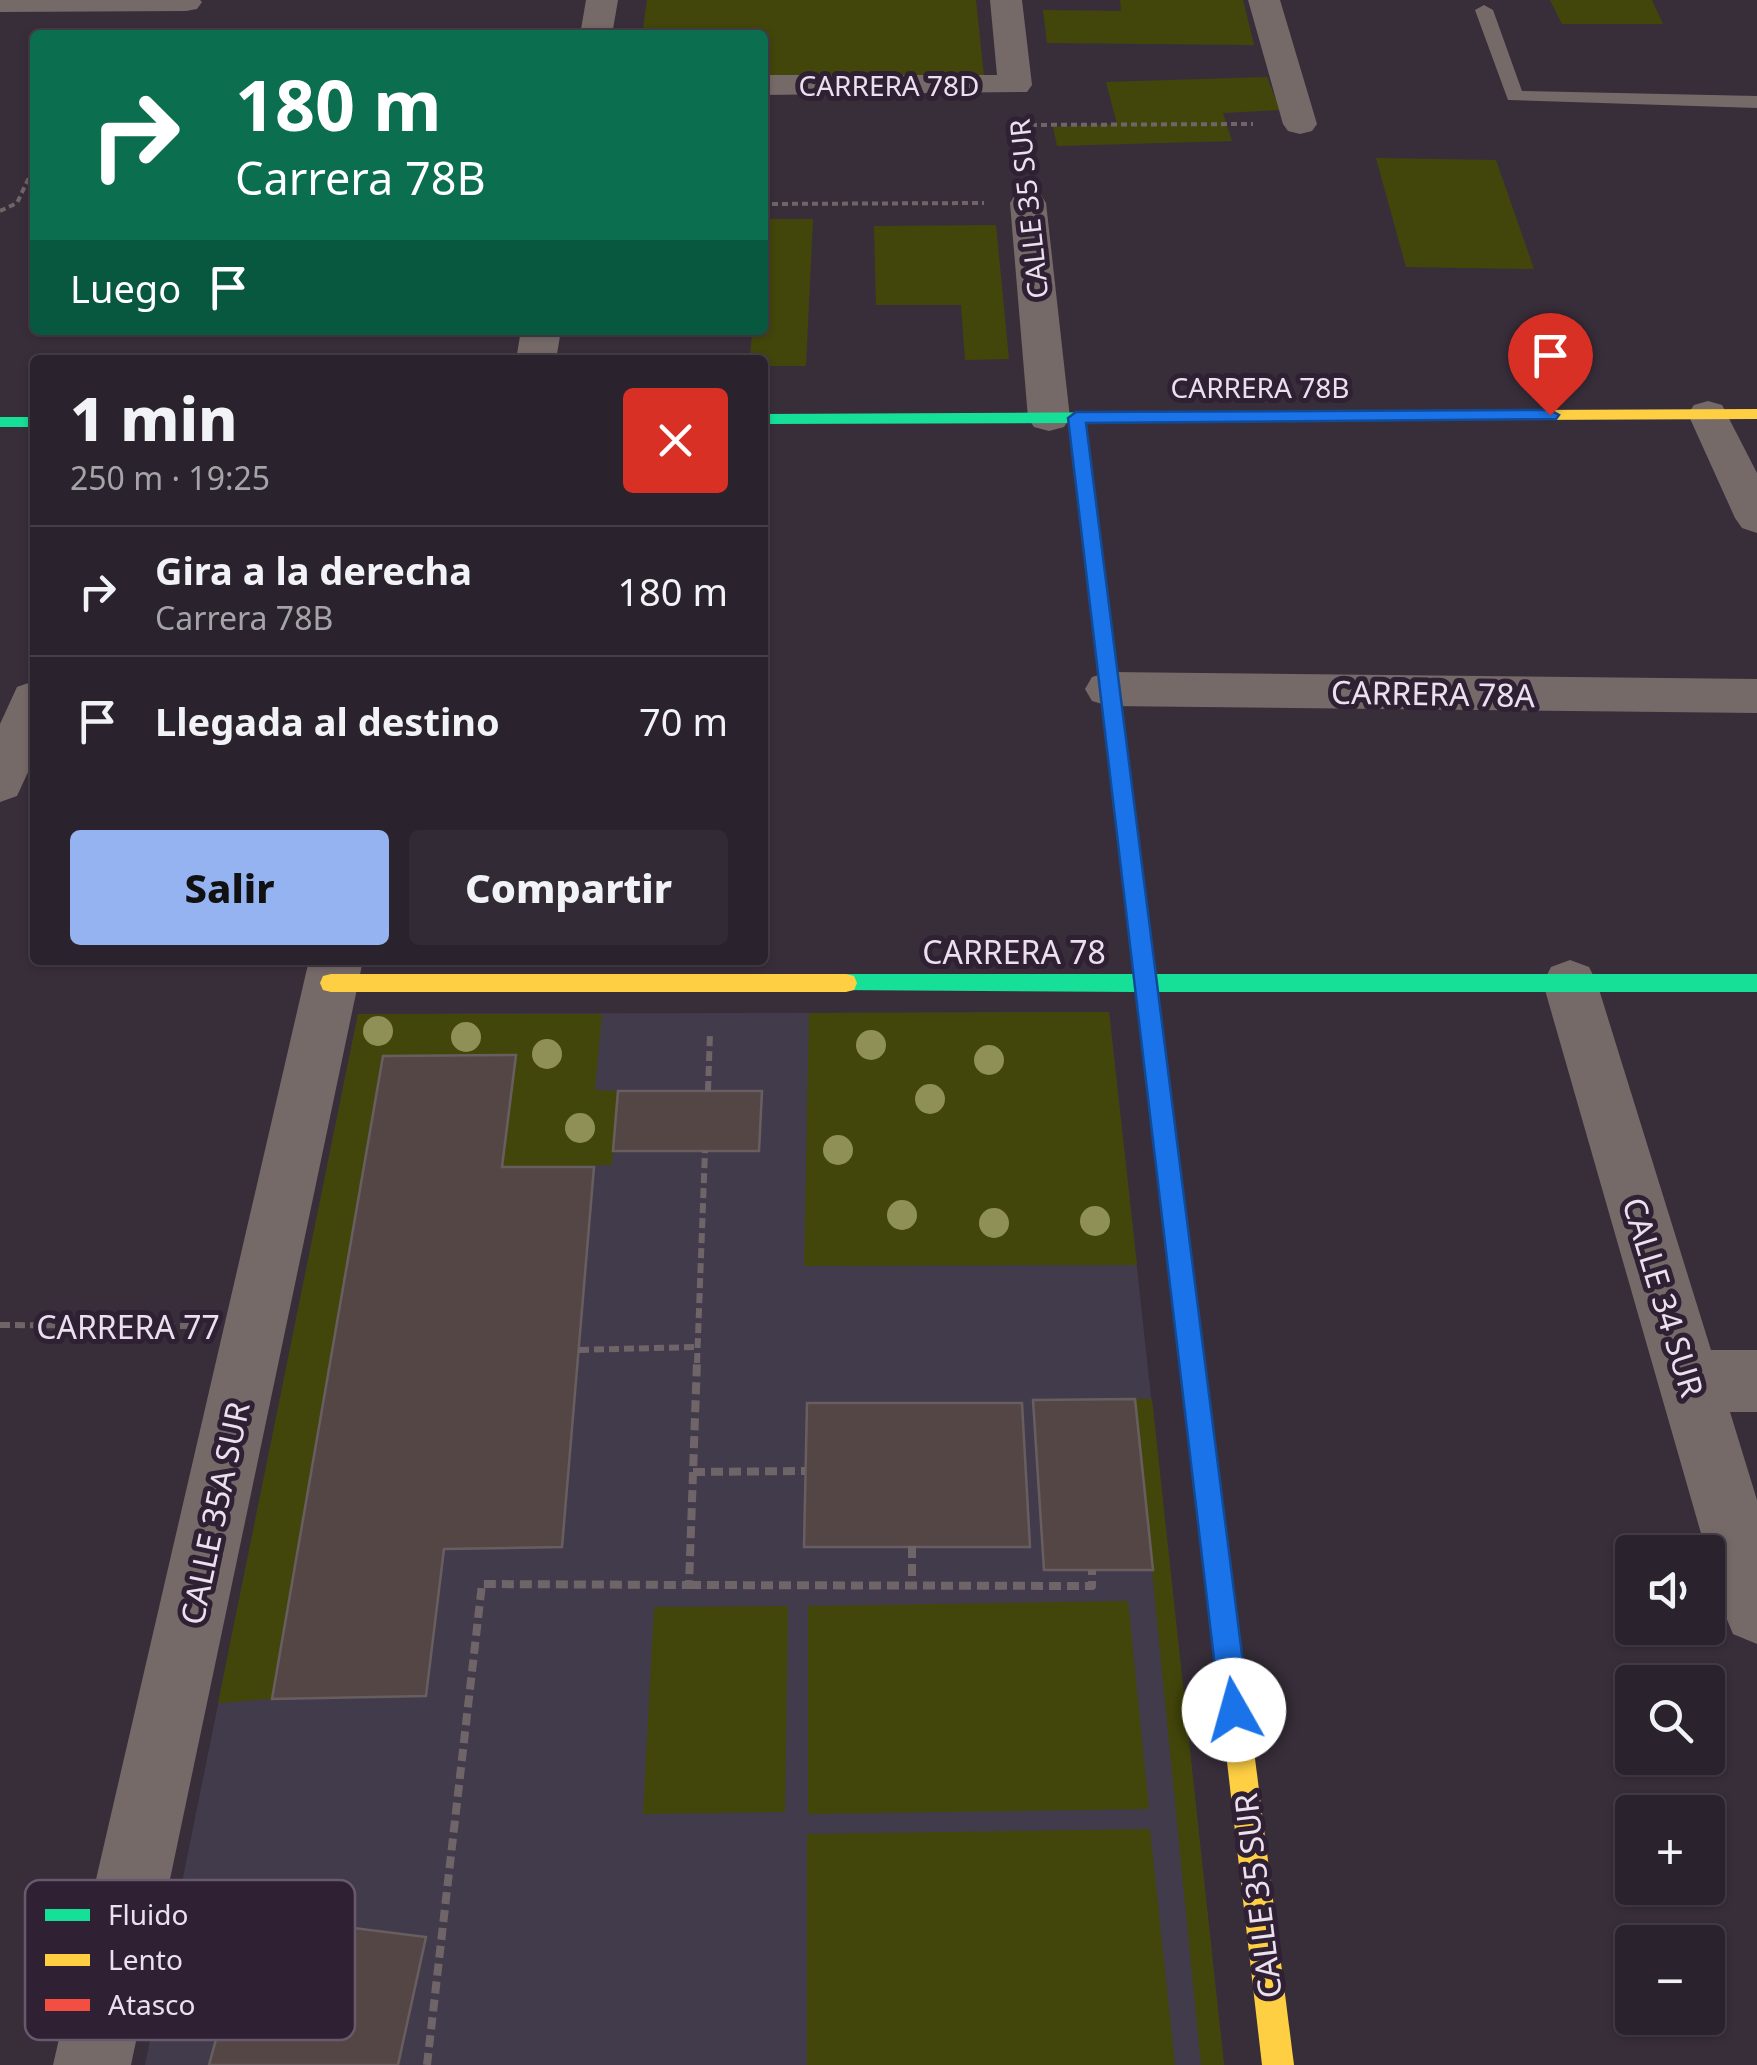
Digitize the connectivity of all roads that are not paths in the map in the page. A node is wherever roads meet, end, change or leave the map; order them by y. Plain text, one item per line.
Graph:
1 (602, 0) edge
2 (1006, 0) edge
3 (1264, 0) edge
4 (0, 2) edge
5 (186, 2) edge
6 (1484, 10) dead end
7 (597, 30) edge
8 (768, 85) edge
9 (1015, 85) joint
10 (1757, 102) edge
11 (1300, 124) road end
12 (1028, 203) road end
13 (1708, 414) junction
14 (1757, 414) edge
15 (1063, 418) junction
16 (768, 419) edge
17 (0, 422) edge
18 (30, 422) edge
19 (1757, 518) edge
20 (1109, 689) junction
21 (1757, 696) edge
22 (23, 699) edge
23 (0, 783) edge
24 (333, 972) edge
25 (1146, 983) junction
26 (1570, 983) junction
27 (1757, 984) edge
28 (1689, 1381) junction
29 (1757, 1381) edge
30 (1757, 1610) edge
31 (133, 1880) edge
32 (98, 2040) edge
33 (92, 2065) edge
34 (1278, 2065) edge

1 - 7 street
2 - 9 street, CALLE 35 SUR
3 - 11 street
4 - 5 street
6 - 10 lane
8 - 9 street, CARRERA 78D
12 - 15 street, CALLE 35 SUR
13 - 14 street, CARRERA 78B
13 - 15 street, CARRERA 78B
13 - 19 street
15 - 16 street, CARRERA 78B
15 - 20 street, CALLE 35 SUR
17 - 18 street
20 - 21 street, CARRERA 78A
20 - 25 street, CALLE 35 SUR
22 - 23 street
24 - 25 street, CARRERA 78
24 - 31 street, CALLE 35A SUR
25 - 26 street, CARRERA 78
25 - 34 street, CALLE 35 SUR
26 - 27 street, CARRERA 78
26 - 28 street, CALLE 34 SUR
28 - 29 street
28 - 30 street, CALLE 34 SUR
32 - 33 street, CALLE 35A SUR

